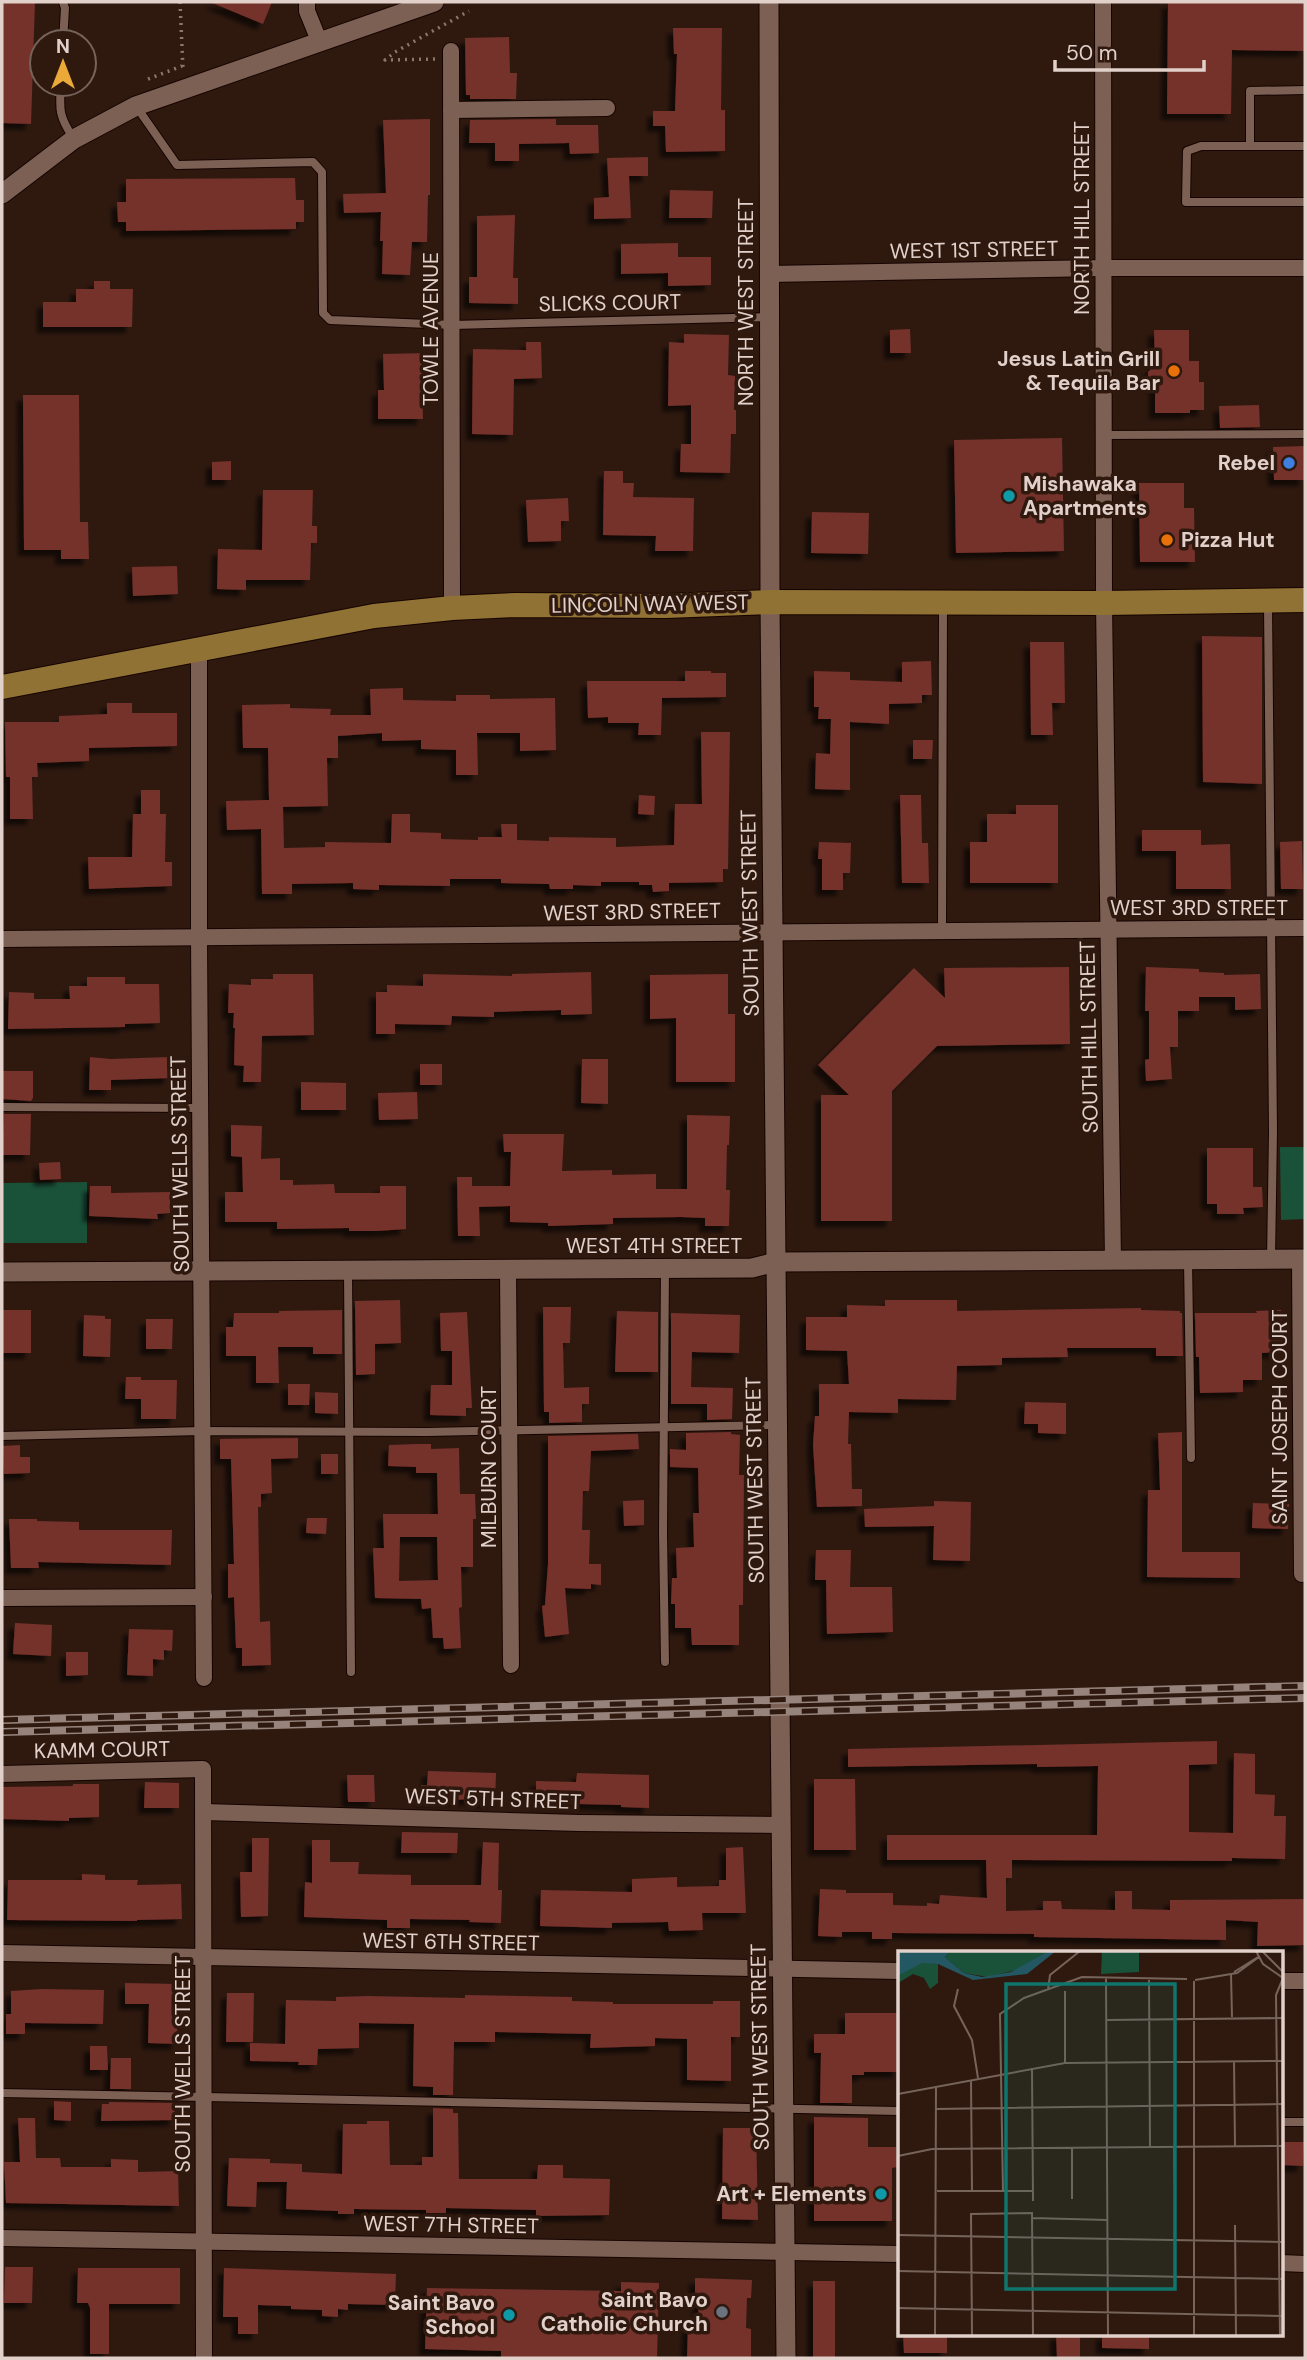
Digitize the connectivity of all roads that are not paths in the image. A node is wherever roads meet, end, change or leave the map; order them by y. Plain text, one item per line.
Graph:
1 (63, 2) edge
2 (307, 2) edge
3 (434, 2) edge
4 (769, 2) edge
5 (1103, 2) edge
6 (64, 28) edge
7 (320, 43) junction
8 (451, 55) road end
9 (1305, 90) edge
10 (60, 98) edge
11 (136, 106) junction
12 (607, 108) dead end
13 (451, 110) junction
14 (74, 139) junction
15 (1250, 146) junction
16 (1305, 146) edge
17 (2, 194) edge
18 (1305, 202) edge
19 (1103, 268) junction
20 (1305, 268) edge
21 (769, 274) junction
22 (769, 317) junction
23 (453, 325) junction
24 (1305, 434) edge
25 (1104, 435) junction
26 (1305, 600) edge
27 (1268, 601) junction
28 (770, 602) junction
29 (943, 603) junction
30 (1104, 603) junction
31 (452, 608) junction
32 (199, 650) junction
33 (2, 687) edge
34 (1272, 928) junction
35 (1305, 928) edge
36 (1108, 930) junction
37 (773, 931) junction
38 (942, 931) junction
39 (199, 938) junction
40 (2, 939) edge
41 (2, 1107) edge
42 (200, 1108) junction
43 (1303, 1259) edge
44 (1188, 1260) junction
45 (1271, 1260) junction
46 (1113, 1261) junction
47 (776, 1262) junction
48 (665, 1268) junction
49 (508, 1269) junction
50 (348, 1271) junction
51 (2, 1272) edge
52 (202, 1272) junction
53 (777, 1425) junction
54 (665, 1426) junction
55 (509, 1429) junction
56 (201, 1431) junction
57 (349, 1433) junction
58 (2, 1436) edge
59 (1191, 1458) dead end
60 (1302, 1574) dead end
61 (204, 1597) junction
62 (2, 1598) edge
63 (665, 1662) dead end
64 (511, 1665) dead end
65 (351, 1672) dead end
66 (204, 1678) dead end
67 (203, 1769) joint
68 (2, 1774) edge
69 (204, 1812) junction
70 (781, 1825) junction
71 (2, 1953) edge
72 (204, 1958) junction
73 (782, 1969) junction
74 (898, 1971) edge
75 (1282, 1981) edge
76 (1305, 1981) edge
77 (2, 2092) edge
78 (204, 2097) junction
79 (783, 2108) junction
80 (898, 2111) edge
81 (1282, 2122) edge
82 (1305, 2122) edge
83 (2, 2238) edge
84 (205, 2242) junction
85 (785, 2252) junction
86 (898, 2254) edge
87 (1282, 2263) edge
88 (1305, 2264) edge
89 (204, 2358) edge
90 (786, 2358) edge

1 - 6 lane
2 - 7 street
3 - 7 street
4 - 21 street, NORTH WEST STREET
5 - 19 street, NORTH HILL STREET
7 - 11 street
8 - 13 street, TOWLE AVENUE
9 - 15 lane
10 - 14 lane
11 - 14 street
11 - 23 lane, SLICKS COURT
12 - 13 street
13 - 23 street, TOWLE AVENUE
14 - 17 street
15 - 16 lane
15 - 18 lane
19 - 20 street, WEST 1ST STREET
19 - 21 street, WEST 1ST STREET
19 - 25 street, NORTH HILL STREET
21 - 22 street, NORTH WEST STREET
22 - 23 lane, SLICKS COURT
22 - 28 street, NORTH WEST STREET
23 - 31 street, TOWLE AVENUE
24 - 25 lane
25 - 30 street, NORTH HILL STREET
26 - 27 main road, LINCOLN WAY WEST
27 - 30 main road, LINCOLN WAY WEST
27 - 34 lane
28 - 29 main road, LINCOLN WAY WEST
28 - 31 main road, LINCOLN WAY WEST
28 - 37 street, SOUTH WEST STREET
29 - 30 main road, LINCOLN WAY WEST
29 - 38 lane
30 - 36 street, SOUTH HILL STREET
31 - 32 main road, LINCOLN WAY WEST
32 - 33 main road, LINCOLN WAY WEST
32 - 39 street, SOUTH WELLS STREET
34 - 35 street, WEST 3RD STREET
34 - 36 street, WEST 3RD STREET
34 - 45 lane
36 - 38 street, WEST 3RD STREET
36 - 46 street, SOUTH HILL STREET
37 - 38 street, WEST 3RD STREET
37 - 39 street, WEST 3RD STREET
37 - 47 street, SOUTH WEST STREET
39 - 40 street, WEST 3RD STREET
39 - 42 street, SOUTH WELLS STREET
41 - 42 lane
42 - 52 street, SOUTH WELLS STREET
43 - 45 street, WEST 4TH STREET
43 - 60 street, SAINT JOSEPH COURT
44 - 45 street, WEST 4TH STREET
44 - 46 street, WEST 4TH STREET
44 - 59 lane
46 - 47 street, WEST 4TH STREET
47 - 48 street, WEST 4TH STREET
47 - 53 street, SOUTH WEST STREET
48 - 49 street, WEST 4TH STREET
48 - 54 lane
49 - 50 street, WEST 4TH STREET
49 - 55 street, MILBURN COURT
50 - 52 street, WEST 4TH STREET
50 - 57 lane
51 - 52 street, WEST 4TH STREET
52 - 56 street, SOUTH WELLS STREET
53 - 54 lane
53 - 70 street, SOUTH WEST STREET
54 - 55 lane
54 - 63 lane
55 - 57 lane
55 - 64 street, MILBURN COURT
56 - 57 lane
56 - 58 lane
56 - 61 street, SOUTH WELLS STREET
57 - 65 lane
61 - 62 street
61 - 66 street, SOUTH WELLS STREET
67 - 68 street, KAMM COURT
67 - 69 street, SOUTH WELLS STREET
69 - 70 street, WEST 5TH STREET
69 - 72 street, SOUTH WELLS STREET
70 - 73 street, SOUTH WEST STREET
71 - 72 street, WEST 6TH STREET
72 - 73 street, WEST 6TH STREET
72 - 78 street, SOUTH WELLS STREET
73 - 74 street, WEST 6TH STREET
73 - 79 street, SOUTH WEST STREET
75 - 76 street
77 - 78 lane
78 - 79 lane
78 - 84 street, SOUTH WELLS STREET
79 - 80 lane
79 - 85 street, SOUTH WEST STREET
81 - 82 lane
83 - 84 street, WEST 7TH STREET
84 - 85 street, WEST 7TH STREET
84 - 89 street, SOUTH WELLS STREET
85 - 86 street, WEST 7TH STREET
85 - 90 street, SOUTH WEST STREET
87 - 88 street

